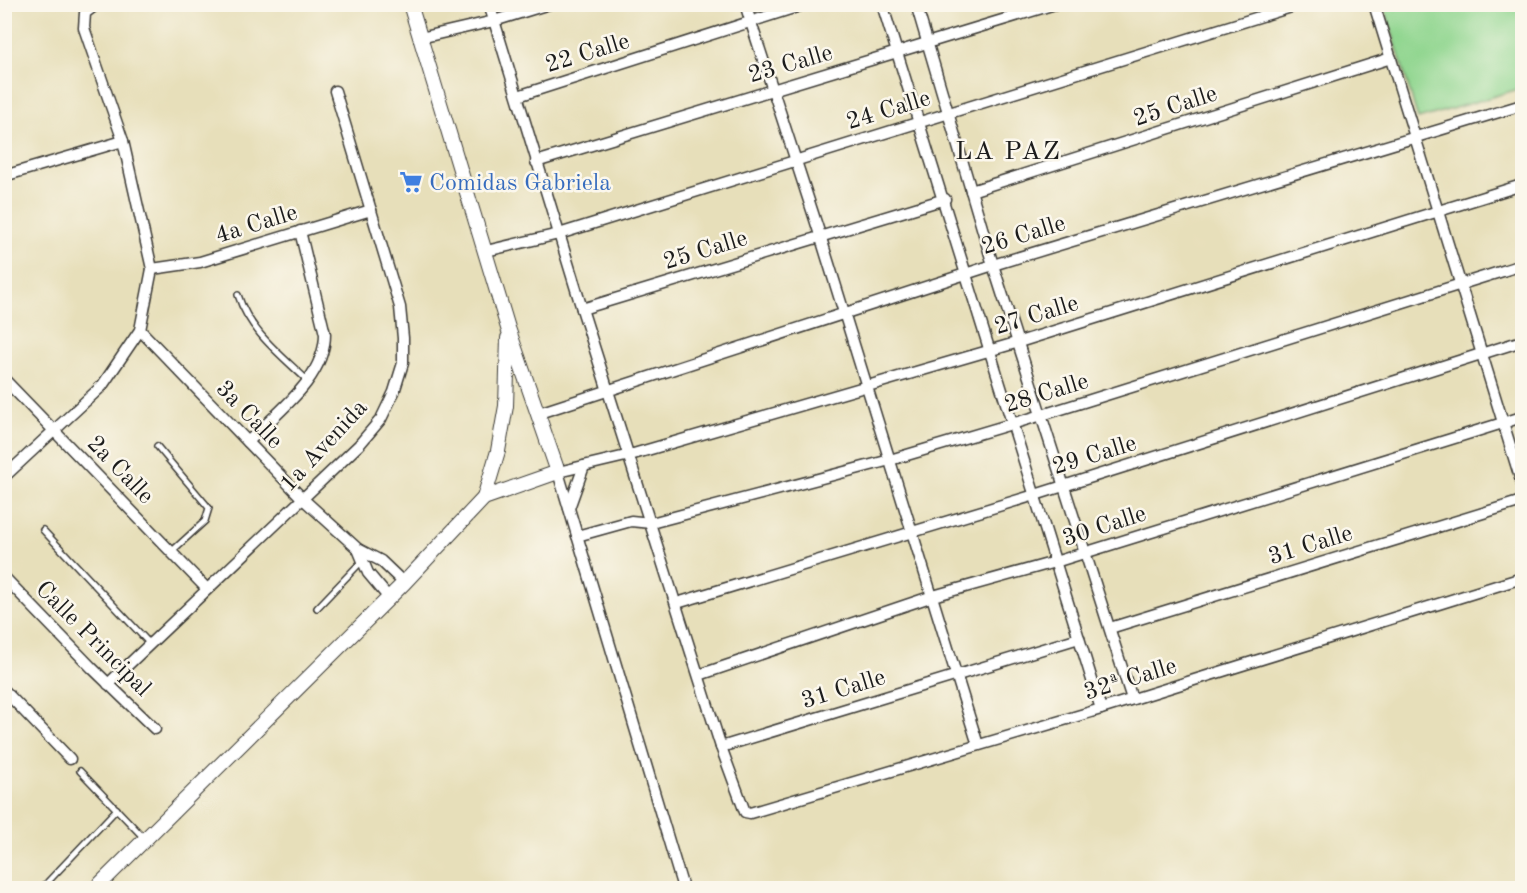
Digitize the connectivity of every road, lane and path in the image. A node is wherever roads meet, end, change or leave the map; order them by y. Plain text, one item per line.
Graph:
1 (97, 4) edge
2 (410, 4) edge
3 (489, 4) edge
4 (549, 4) edge
5 (746, 4) edge
6 (806, 4) edge
7 (882, 4) edge
8 (916, 4) edge
9 (1055, 4) edge
10 (1301, 4) edge
11 (1374, 4) edge
12 (494, 21) junction
13 (751, 22) junction
14 (420, 38) junction
15 (928, 43) junction
16 (898, 54) junction
17 (1391, 58) junction
18 (771, 90) junction
19 (335, 91) dead end
20 (518, 96) junction
21 (1522, 105) edge
22 (948, 113) junction
23 (921, 121) junction
24 (1416, 138) junction
25 (123, 141) junction
26 (796, 159) junction
27 (537, 162) junction
28 (4, 176) edge
29 (1522, 185) edge
30 (971, 191) junction
31 (945, 200) junction
32 (371, 210) junction
33 (1438, 212) junction
34 (300, 231) junction
35 (559, 234) junction
36 (820, 235) junction
37 (486, 251) junction
38 (993, 265) junction
39 (1522, 265) edge
40 (152, 268) junction
41 (968, 273) junction
42 (1461, 286) junction
43 (238, 295) dead end
44 (582, 309) junction
45 (844, 313) junction
46 (508, 328) junction
47 (140, 330) junction
48 (1522, 341) edge
49 (1019, 342) junction
50 (990, 350) junction
51 (1482, 354) junction
52 (4, 379) edge
53 (308, 381) junction
54 (866, 386) junction
55 (609, 389) junction
56 (538, 413) junction
57 (1042, 415) junction
58 (1522, 417) edge
59 (1502, 422) junction
60 (1013, 423) junction
61 (54, 430) junction
62 (248, 442) junction
63 (157, 446) dead end
64 (630, 454) junction
65 (890, 460) junction
66 (584, 466) junction
67 (558, 472) junction
68 (4, 477) edge
69 (1522, 483) edge
70 (1065, 485) junction
71 (1035, 495) junction
72 (484, 498) junction
73 (303, 499) junction
74 (1522, 501) edge
75 (569, 509) junction
76 (651, 523) junction
77 (43, 530) dead end
78 (912, 533) junction
79 (577, 536) junction
80 (1086, 551) junction
81 (171, 552) junction
82 (361, 554) junction
83 (1055, 562) junction
84 (4, 577) edge
85 (1522, 578) edge
86 (404, 583) junction
87 (207, 589) junction
88 (933, 596) junction
89 (389, 597) junction
90 (677, 603) junction
91 (317, 608) dead end
92 (1110, 628) junction
93 (1079, 638) junction
94 (150, 644) junction
95 (699, 675) junction
96 (957, 676) junction
97 (108, 684) junction
98 (4, 690) edge
99 (1132, 699) junction
100 (1101, 709) junction
101 (155, 729) dead end
102 (978, 746) junction
103 (721, 747) junction
104 (70, 759) dead end
105 (80, 771) dead end
106 (117, 809) junction
107 (146, 840) junction
108 (42, 888) edge
109 (96, 888) edge
110 (683, 888) edge

1 - 25 street
2 - 14 street
3 - 12 street
4 - 12 street
5 - 13 street
6 - 13 street, 22 Calle
7 - 16 street
8 - 15 street
9 - 15 street, 23 Calle
10 - 22 street, 24 Calle
11 - 17 street
12 - 14 street
12 - 20 street
13 - 18 street
13 - 20 street, 22 Calle
14 - 37 street
15 - 16 street, 23 Calle
15 - 22 street
16 - 18 street, 23 Calle
16 - 23 street
17 - 24 street
17 - 30 street, 25 Calle
18 - 26 street
18 - 27 street, 23 Calle
19 - 32 street, 1a Avenida
20 - 27 street
21 - 24 street, 26 Calle
22 - 23 street, 24 Calle
22 - 30 street
23 - 26 street, 24 Calle
23 - 31 street
24 - 33 street
24 - 38 street, 26 Calle
25 - 28 street
25 - 40 street
26 - 35 street, 24 Calle
26 - 36 street
27 - 35 street
29 - 33 street, 27 Calle
30 - 38 street
31 - 36 street, 25 Calle
31 - 41 street
32 - 34 street, 4a Calle
32 - 73 street, 1a Avenida
33 - 42 street
33 - 49 street, 27 Calle
34 - 40 street, 4a Calle
34 - 53 street
35 - 37 street, 24 Calle
35 - 44 street
36 - 44 street, 25 Calle
36 - 45 street
37 - 46 street
38 - 41 street, 26 Calle
38 - 49 street
39 - 42 street, 28 Calle
40 - 47 street
41 - 45 street, 26 Calle
41 - 50 street
42 - 51 street
42 - 57 street, 28 Calle
43 - 53 lane
44 - 55 street
45 - 54 street
45 - 55 street, 26 Calle
46 - 56 street
46 - 72 street
47 - 61 street
47 - 62 street, 3a Calle
48 - 51 street, 29 Calle
49 - 50 street, 27 Calle
49 - 57 street
50 - 54 street, 27 Calle
50 - 60 street
51 - 59 street
51 - 70 street, 29 Calle
52 - 61 street, 2a Calle
53 - 62 street
54 - 64 street, 27 Calle
54 - 65 street
55 - 56 street, 26 Calle
55 - 64 street
56 - 67 street
57 - 60 street, 28 Calle
57 - 70 street
58 - 59 street, 30 Calle
59 - 69 street
59 - 80 street, 30 Calle
60 - 65 street, 28 Calle
60 - 71 street
61 - 68 street
61 - 81 street, 2a Calle
62 - 73 street, 3a Calle
63 - 81 lane
64 - 66 street, 27 Calle
64 - 76 street
65 - 76 street, 28 Calle
65 - 78 street
66 - 67 street, 27 Calle
66 - 75 street
67 - 72 street
67 - 75 street
70 - 71 street, 29 Calle
70 - 80 street
71 - 78 street, 29 Calle
71 - 83 street
72 - 86 street
73 - 82 street, 3a Calle
73 - 87 street, 1a Avenida
74 - 92 street, 31 Calle
75 - 79 street
76 - 79 street, 28 Calle
76 - 90 street
77 - 94 lane
78 - 88 street
78 - 90 street, 29 Calle
79 - 110 street
80 - 83 street, 30 Calle
80 - 92 street
81 - 87 street, 2a Calle
82 - 86 street, 3a Calle
82 - 89 street, 3a Calle
82 - 91 lane
83 - 88 street, 30 Calle
83 - 93 street
84 - 97 street, Calle Principal
85 - 99 street, 32ª Calle
86 - 89 street
87 - 94 street, 1a Avenida
88 - 95 street, 30 Calle
88 - 96 street
89 - 107 street
90 - 95 street
92 - 99 street
93 - 96 street, 31 Calle
93 - 100 street
94 - 97 street, 1a Avenida
95 - 103 street
96 - 102 street
96 - 103 street, 31 Calle
97 - 101 street, Calle Principal
98 - 104 street
99 - 100 street, 32ª Calle
100 - 102 street, 32ª Calle
102 - 103 street, 32ª Calle
105 - 106 lane
106 - 107 lane
106 - 108 lane
107 - 109 street

